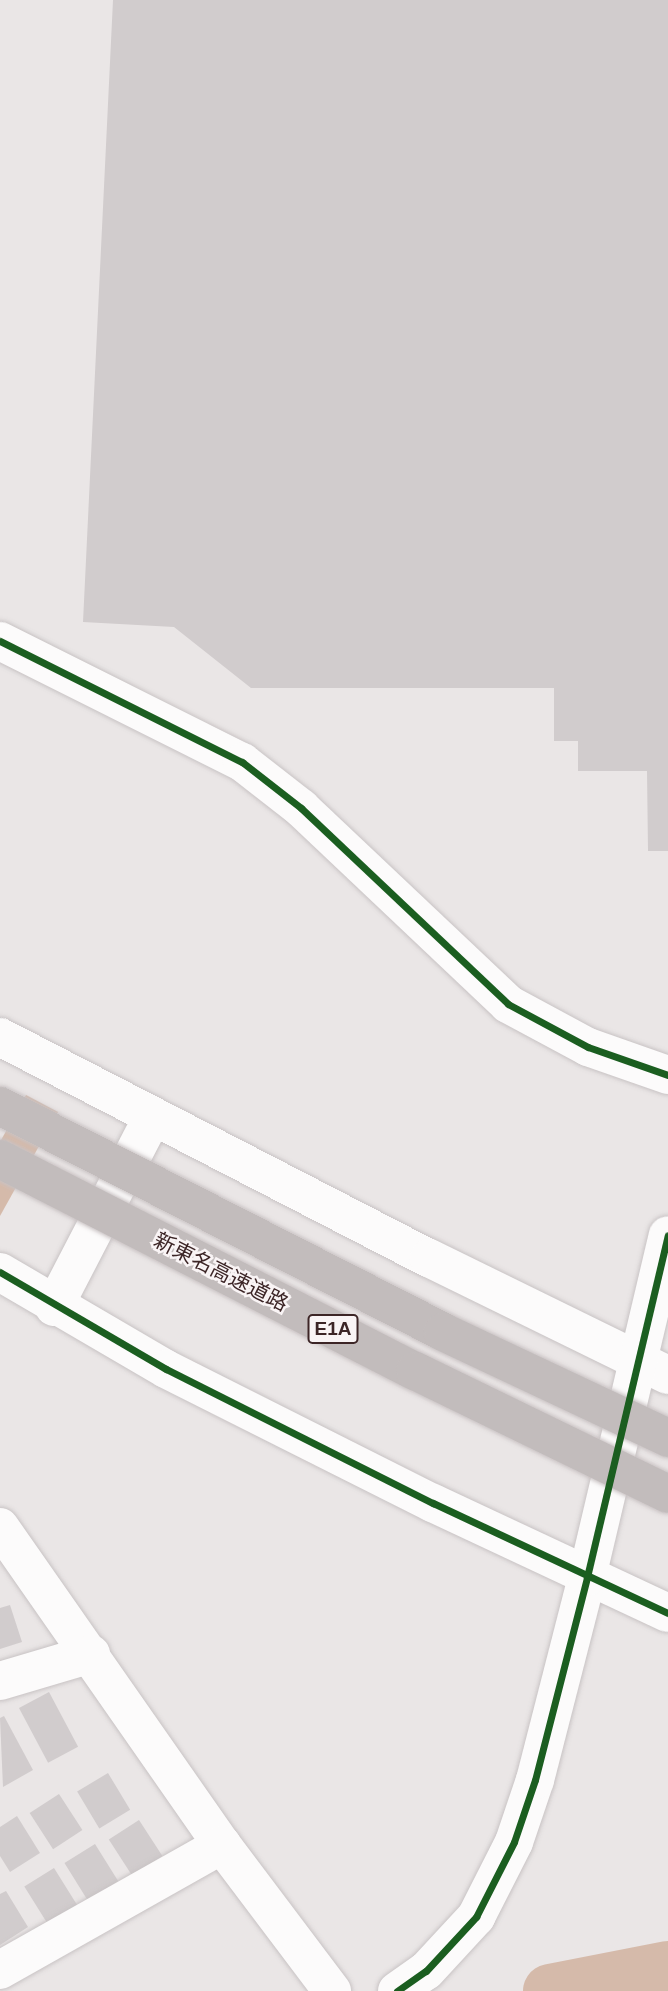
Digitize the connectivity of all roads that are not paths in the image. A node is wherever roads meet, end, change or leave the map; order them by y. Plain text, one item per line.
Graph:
1 (0, 641) edge
2 (0, 1037) edge
3 (668, 1075) edge
4 (0, 1106) edge
5 (153, 1116) junction
6 (0, 1159) edge
7 (668, 1235) edge
8 (0, 1272) edge
9 (54, 1307) junction
10 (653, 1368) edge
11 (668, 1438) edge
12 (668, 1494) edge
13 (0, 1527) edge
14 (587, 1577) junction
15 (668, 1612) edge
16 (91, 1654) junction
17 (0, 1681) edge
18 (222, 1845) junction
19 (0, 1970) edge
20 (332, 1991) edge
21 (397, 1991) edge

1 - 3 street
2 - 5 street
4 - 11 highway, E1A, bridge
5 - 9 street
5 - 10 street
6 - 12 highway, 新東名高速道路 / E1A, bridge
7 - 10 street
8 - 9 street
9 - 14 street
10 - 14 street
13 - 16 street
14 - 15 street
14 - 21 street
16 - 17 street
16 - 18 street
18 - 19 street
18 - 20 street

